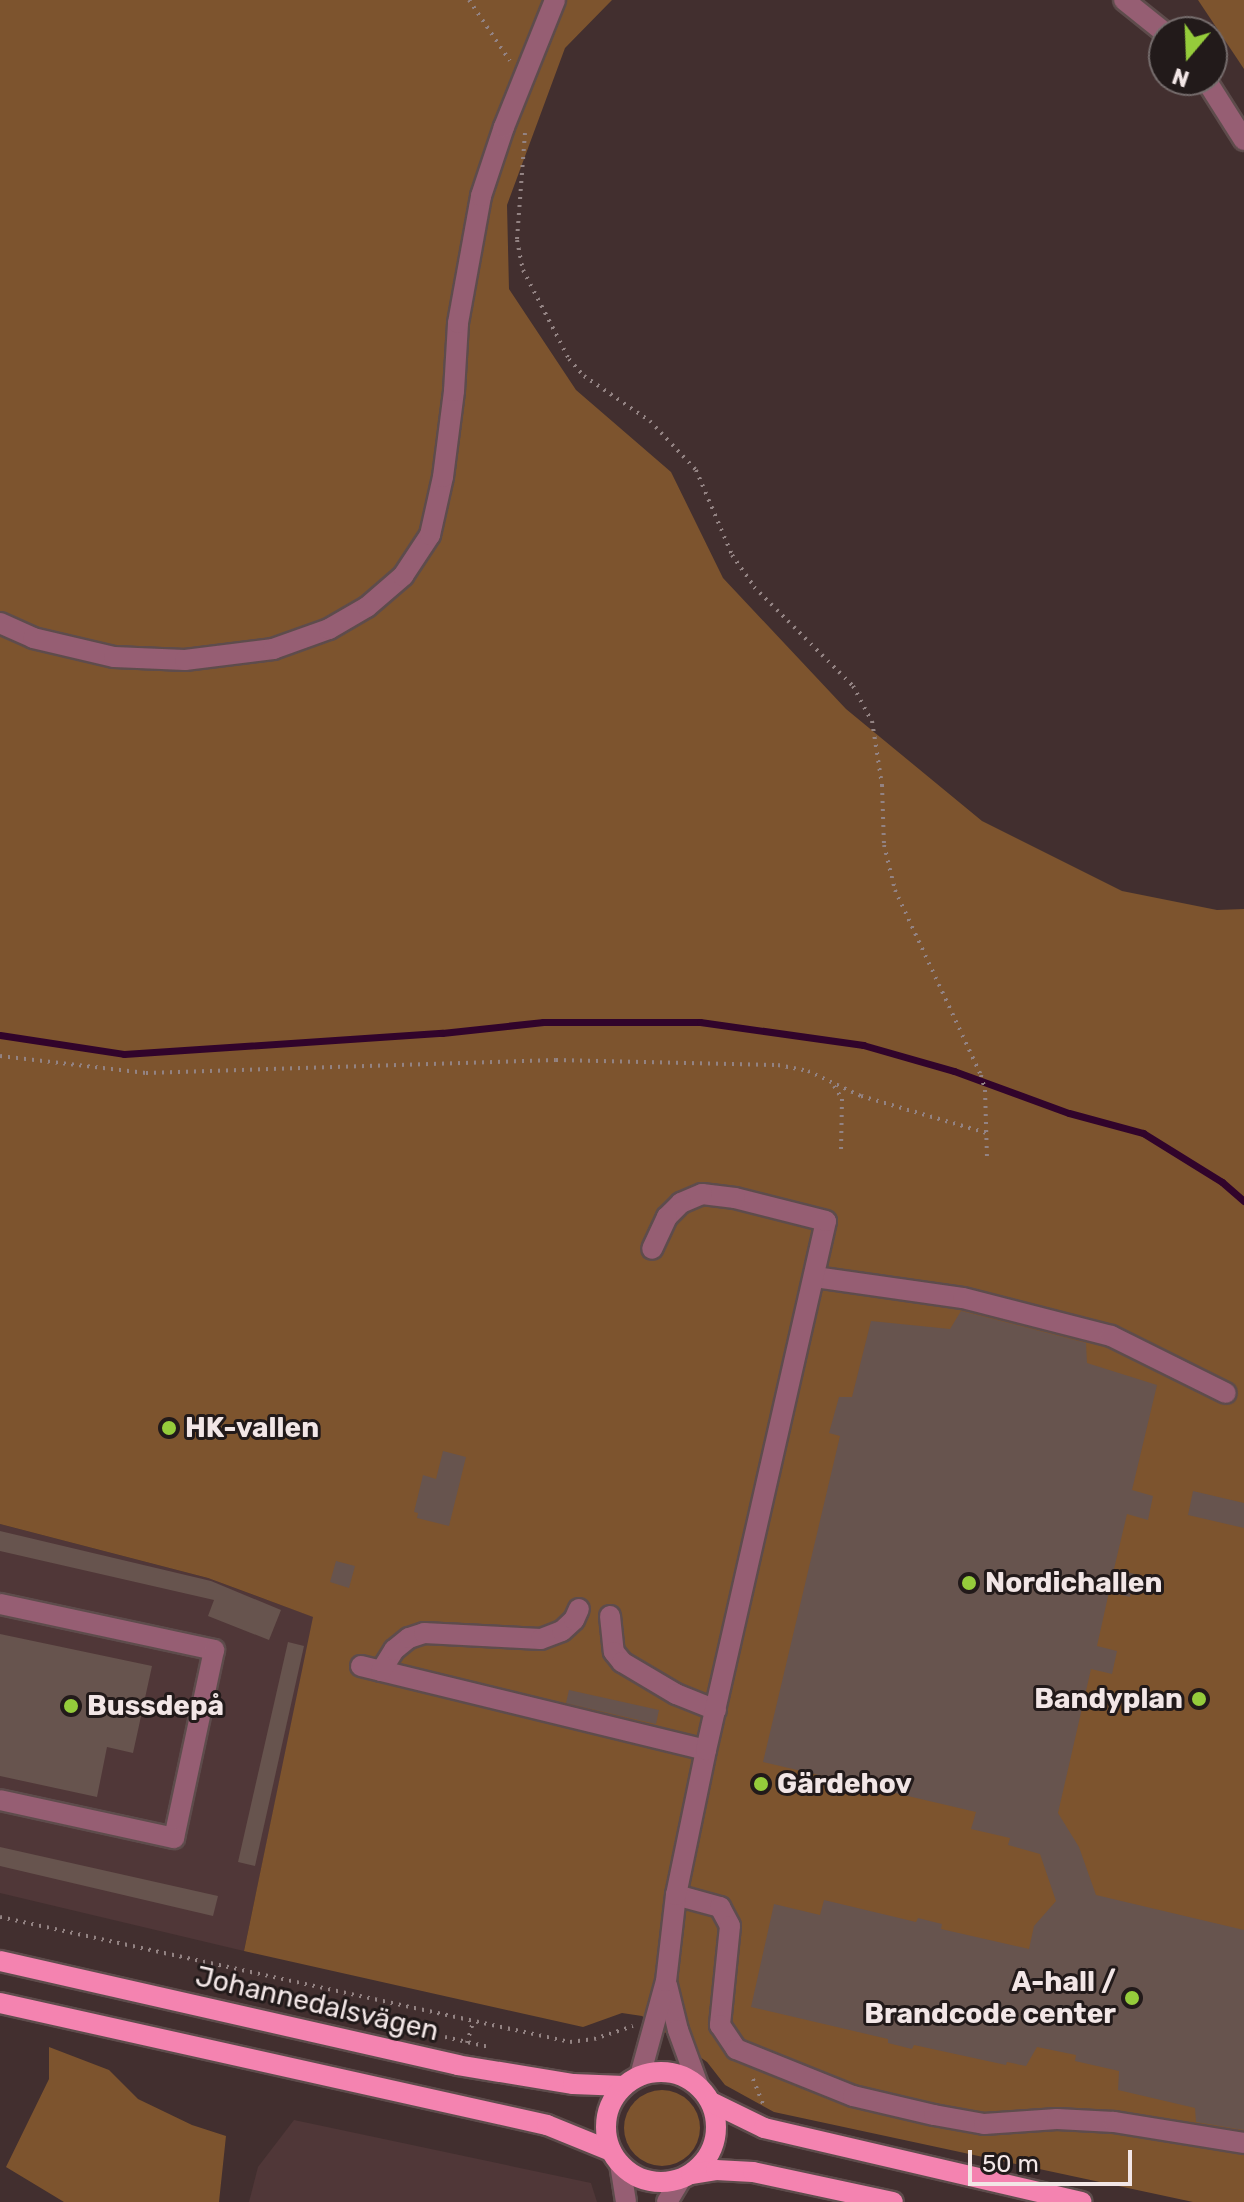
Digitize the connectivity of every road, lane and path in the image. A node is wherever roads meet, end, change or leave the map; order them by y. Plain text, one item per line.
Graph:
1 (469, 0) edge
2 (555, 0) edge
3 (1124, 0) edge
4 (1148, 19) edge
5 (524, 79) junction
6 (1216, 96) edge
7 (525, 125) dead end
8 (1244, 140) edge
9 (0, 623) edge
10 (0, 1056) edge
11 (824, 1077) junction
12 (987, 1133) junction
13 (841, 1149) dead end
14 (987, 1157) dead end
15 (652, 1249) dead end
16 (815, 1277) junction
17 (1226, 1393) dead end
18 (0, 1604) edge
19 (579, 1609) dead end
20 (610, 1616) dead end
21 (716, 1710) junction
22 (706, 1750) junction
23 (0, 1800) edge
24 (676, 1895) junction
25 (0, 1917) edge
26 (0, 1961) edge
27 (666, 1981) junction
28 (0, 2003) edge
29 (473, 2020) junction
30 (653, 2024) junction
31 (445, 2037) dead end
32 (467, 2043) junction
33 (496, 2048) dead end
34 (632, 2081) junction
35 (698, 2085) junction
36 (713, 2103) junction
37 (1244, 2143) edge
38 (616, 2158) junction
39 (686, 2176) junction
40 (626, 2202) edge
41 (667, 2202) edge
42 (893, 2202) edge
43 (1082, 2202) edge

1 - 5 path
2 - 5 street
3 - 4 street
5 - 9 street
6 - 8 street
7 - 12 path
10 - 11 path
11 - 12 path
11 - 13 path
12 - 14 path
15 - 16 street
16 - 17 street
16 - 21 street
18 - 23 street
19 - 22 street
20 - 21 street
21 - 22 street
22 - 24 street
24 - 27 street
24 - 37 street
25 - 29 path
26 - 34 main road, Johannedalsvägen
27 - 30 street
27 - 35 street
28 - 38 main road
29 - 30 path
29 - 32 path
30 - 34 street
31 - 32 path
32 - 33 path
34 - 35 main road
34 - 38 main road
35 - 36 main road
36 - 39 main road
36 - 43 main road
38 - 39 main road
38 - 40 street
39 - 41 street
39 - 42 main road

